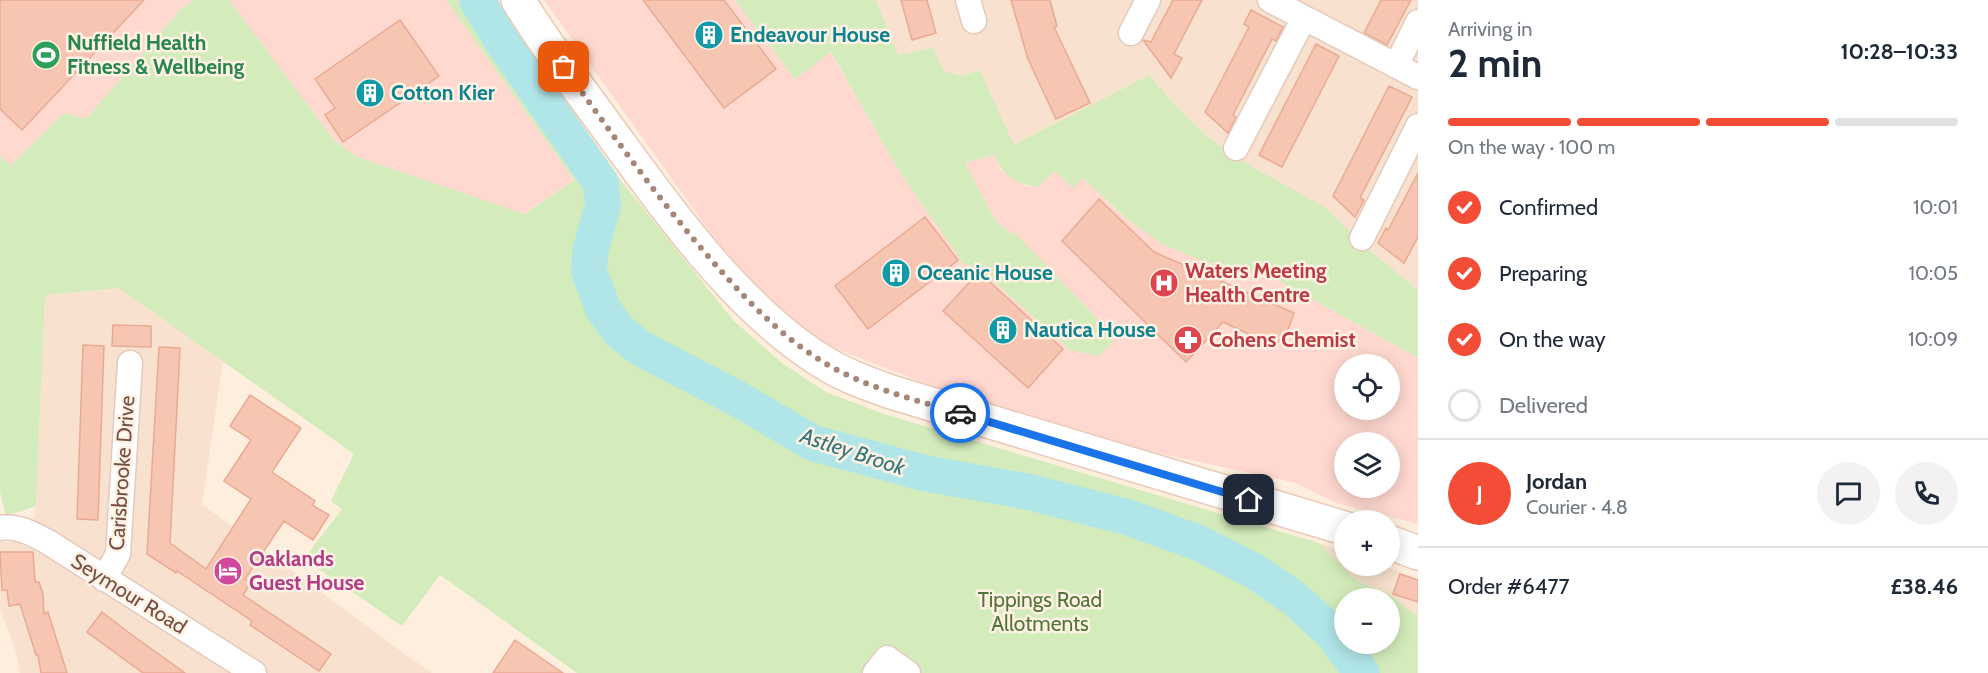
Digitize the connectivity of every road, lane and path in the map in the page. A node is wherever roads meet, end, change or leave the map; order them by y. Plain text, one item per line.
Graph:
1 (518, 0) edge
2 (1148, 0) edge
3 (1270, 0) edge
4 (1304, 18) junction
5 (1418, 22) edge
6 (1131, 33) dead end
7 (1396, 66) junction
8 (1418, 77) edge
9 (1418, 126) edge
10 (1236, 148) dead end
11 (1362, 238) dead end
12 (130, 363) dead end
13 (1334, 525) edge
14 (0, 528) edge
15 (104, 579) junction
16 (881, 665) edge
17 (254, 673) edge
18 (908, 673) edge

1 - 13 street
2 - 6 street
3 - 4 street
4 - 7 street
4 - 10 street
5 - 7 street
7 - 8 street
9 - 11 street
12 - 15 street, Carisbrooke Drive
14 - 15 street, Seymour Road
15 - 17 street, Seymour Road
16 - 18 street

